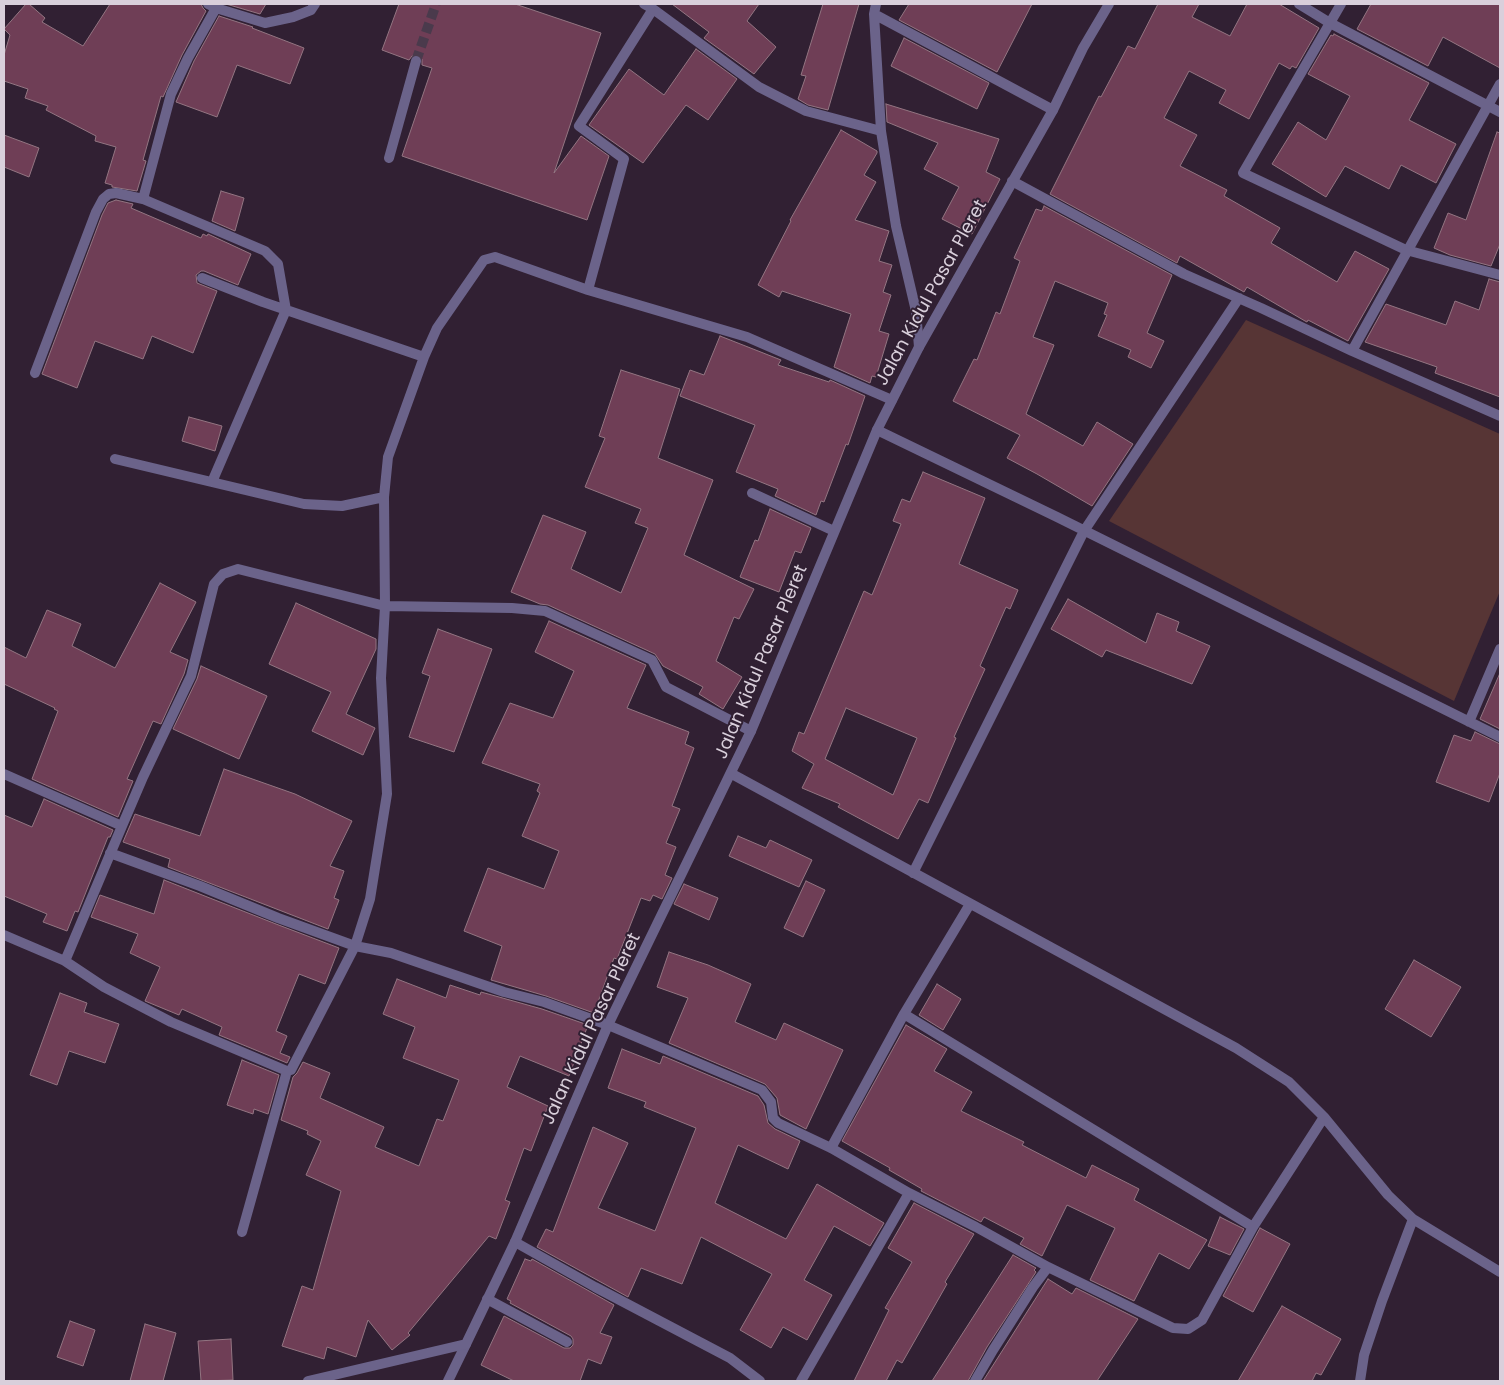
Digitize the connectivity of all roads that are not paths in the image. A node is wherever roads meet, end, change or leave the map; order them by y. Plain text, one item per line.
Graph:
1 (315, 4) edge
2 (1109, 4) edge
3 (1299, 4) edge
4 (1341, 4) edge
5 (212, 6) edge
6 (648, 6) edge
7 (875, 9) edge
8 (1330, 23) junction
9 (416, 61) tunnel mouth
10 (1500, 84) edge
11 (1487, 107) junction
12 (1053, 110) junction
13 (1500, 112) edge
14 (881, 131) junction
15 (388, 158) dead end
16 (1012, 181) junction
17 (143, 199) junction
18 (1406, 250) junction
19 (1500, 275) edge
20 (202, 278) dead end
21 (588, 290) junction
22 (1239, 298) junction
23 (286, 310) junction
24 (919, 347) junction
25 (1352, 351) junction
26 (424, 357) junction
27 (35, 373) dead end
28 (892, 400) junction
29 (1500, 416) edge
30 (877, 430) junction
31 (115, 459) dead end
32 (212, 482) junction
33 (752, 492) dead end
34 (384, 497) junction
35 (834, 531) junction
36 (1084, 531) junction
37 (385, 606) junction
38 (1500, 649) edge
39 (1469, 722) junction
40 (752, 731) junction
41 (1500, 738) edge
42 (4, 774) edge
43 (732, 774) junction
44 (122, 826) junction
45 (110, 853) junction
46 (913, 873) junction
47 (970, 904) junction
48 (4, 935) edge
49 (355, 946) junction
50 (65, 961) junction
51 (904, 1014) junction
52 (608, 1025) junction
53 (287, 1071) junction
54 (1324, 1116) junction
55 (831, 1148) junction
56 (909, 1193) junction
57 (1413, 1219) junction
58 (1253, 1227) junction
59 (242, 1232) dead end
60 (515, 1242) junction
61 (1048, 1267) junction
62 (1500, 1272) edge
63 (487, 1299) junction
64 (567, 1342) dead end
65 (466, 1344) junction
66 (308, 1381) edge
67 (448, 1381) edge
68 (760, 1381) edge
69 (801, 1381) edge
70 (975, 1381) edge
71 (1360, 1381) edge

1 - 5 street
2 - 12 street, Jalan Kidul Pasar Pleret
3 - 8 street
4 - 8 street
5 - 17 street
6 - 14 street
6 - 21 street
7 - 12 street
7 - 14 street
8 - 11 street
8 - 18 street
9 - 15 street
10 - 11 street
11 - 13 street
11 - 18 street
12 - 16 street, Jalan Kidul Pasar Pleret
14 - 24 street
16 - 22 street
16 - 24 street, Jalan Kidul Pasar Pleret
17 - 23 street
17 - 27 street
18 - 19 street
18 - 25 street
20 - 23 street
21 - 26 street
21 - 28 street
22 - 25 street
22 - 36 street
23 - 26 street
23 - 32 street
24 - 28 street, Jalan Kidul Pasar Pleret
25 - 29 street
26 - 34 street
28 - 30 street, Jalan Kidul Pasar Pleret
30 - 35 street, Jalan Kidul Pasar Pleret
30 - 36 street
31 - 32 street
32 - 34 street
33 - 35 street
34 - 37 street
35 - 40 street, Jalan Kidul Pasar Pleret
36 - 39 street
36 - 46 street
37 - 40 street
37 - 44 street
37 - 49 street
38 - 39 street
39 - 41 street
40 - 43 street, Jalan Kidul Pasar Pleret
42 - 44 street
43 - 46 street
43 - 52 street, Jalan Kidul Pasar Pleret
44 - 45 street
45 - 49 street
45 - 50 street
46 - 47 street
47 - 51 street
47 - 54 street
48 - 50 street
49 - 52 street
49 - 53 street
50 - 53 street
51 - 55 street
51 - 58 street
52 - 55 street
52 - 60 street, Jalan Kidul Pasar Pleret
53 - 59 street
54 - 57 street
54 - 58 street
55 - 56 street
56 - 61 street
56 - 69 street
57 - 62 street
57 - 71 street
58 - 61 street
60 - 63 street, Jalan Kidul Pasar Pleret
60 - 68 street
61 - 70 street
63 - 64 street
63 - 65 street, Jalan Kidul Pasar Pleret
65 - 66 street
65 - 67 street, Jalan Kidul Pasar Pleret

